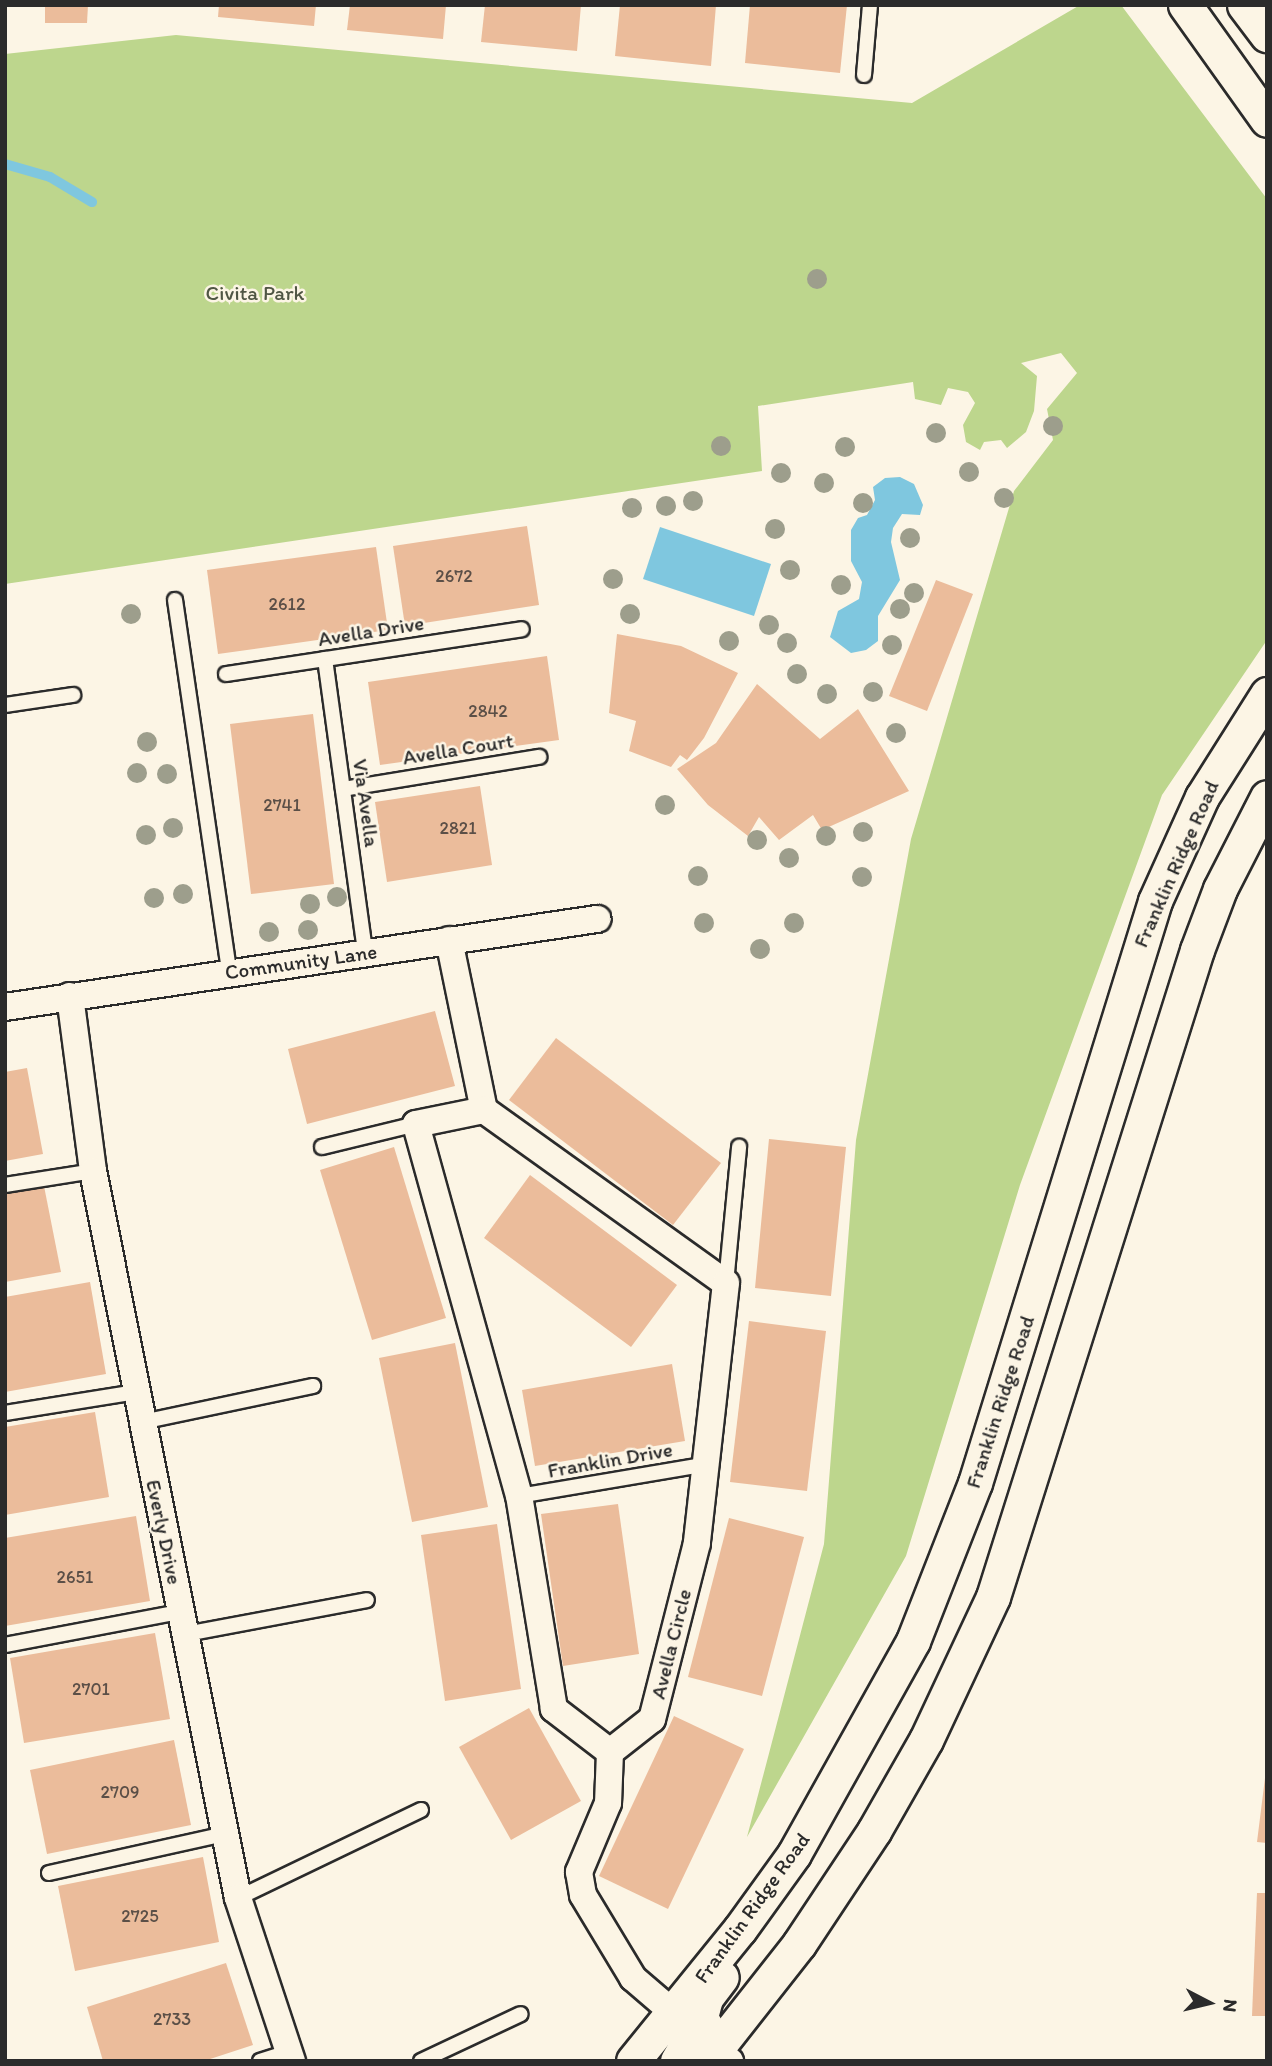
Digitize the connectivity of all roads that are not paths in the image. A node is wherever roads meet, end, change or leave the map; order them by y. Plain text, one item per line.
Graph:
1 (870, 5) edge
2 (1185, 5) edge
3 (1244, 5) edge
4 (1267, 35) edge
5 (864, 75) dead end
6 (1267, 120) edge
7 (174, 600) dead end
8 (522, 629) dead end
9 (325, 659) junction
10 (226, 674) dead end
11 (1267, 694) edge
12 (73, 695) dead end
13 (5, 705) edge
14 (539, 757) dead end
15 (343, 789) junction
16 (1267, 797) edge
17 (597, 919) dead end
18 (449, 940) junction
19 (365, 953) junction
20 (229, 972) junction
21 (70, 996) junction
22 (5, 1007) edge
23 (484, 1110) junction
24 (416, 1124) junction
25 (322, 1147) dead end
26 (739, 1147) dead end
27 (93, 1171) junction
28 (5, 1185) edge
29 (726, 1283) junction
30 (313, 1386) dead end
31 (136, 1392) junction
32 (5, 1413) edge
33 (142, 1422) junction
34 (709, 1464) junction
35 (519, 1496) junction
36 (367, 1600) dead end
37 (183, 1623) junction
38 (5, 1645) edge
39 (610, 1752) junction
40 (421, 1810) dead end
41 (225, 1834) junction
42 (49, 1873) dead end
43 (768, 1893) junction
44 (238, 1898) junction
45 (675, 2012) junction
46 (521, 2014) dead end
47 (290, 2056) edge
48 (718, 2057) edge
49 (260, 2061) edge
50 (421, 2061) edge
51 (634, 2061) edge
52 (677, 2061) edge

1 - 5 lane
2 - 6 street
3 - 4 street
7 - 20 lane
8 - 9 lane, Avella Drive
9 - 10 lane, Avella Drive
9 - 15 lane, Via Avella
11 - 43 street, Franklin Ridge Road
12 - 13 lane
14 - 15 lane, Avella Court
15 - 19 lane, Via Avella
16 - 48 street
17 - 18 street, Community Lane
18 - 19 street, Community Lane
18 - 23 street
19 - 20 street, Community Lane
20 - 21 street, Community Lane
21 - 22 street, Community Lane
21 - 27 street, Everly Drive
23 - 24 street
23 - 29 street
24 - 25 lane
24 - 35 street
26 - 29 lane
27 - 28 lane
27 - 31 street, Everly Drive
29 - 34 street, Avella Circle
30 - 33 lane
31 - 32 lane
31 - 33 street, Everly Drive
33 - 37 street, Everly Drive
34 - 35 lane, Franklin Drive
34 - 39 street, Avella Circle
35 - 39 street
36 - 37 lane
37 - 38 lane
37 - 41 street, Everly Drive
39 - 45 street
40 - 44 lane
41 - 42 lane
41 - 44 street, Everly Drive
43 - 45 street, Franklin Ridge Road
43 - 48 street
44 - 47 street, Everly Drive
45 - 48 street
45 - 51 street, Franklin Ridge Road
45 - 52 street
46 - 50 lane
47 - 49 lane

